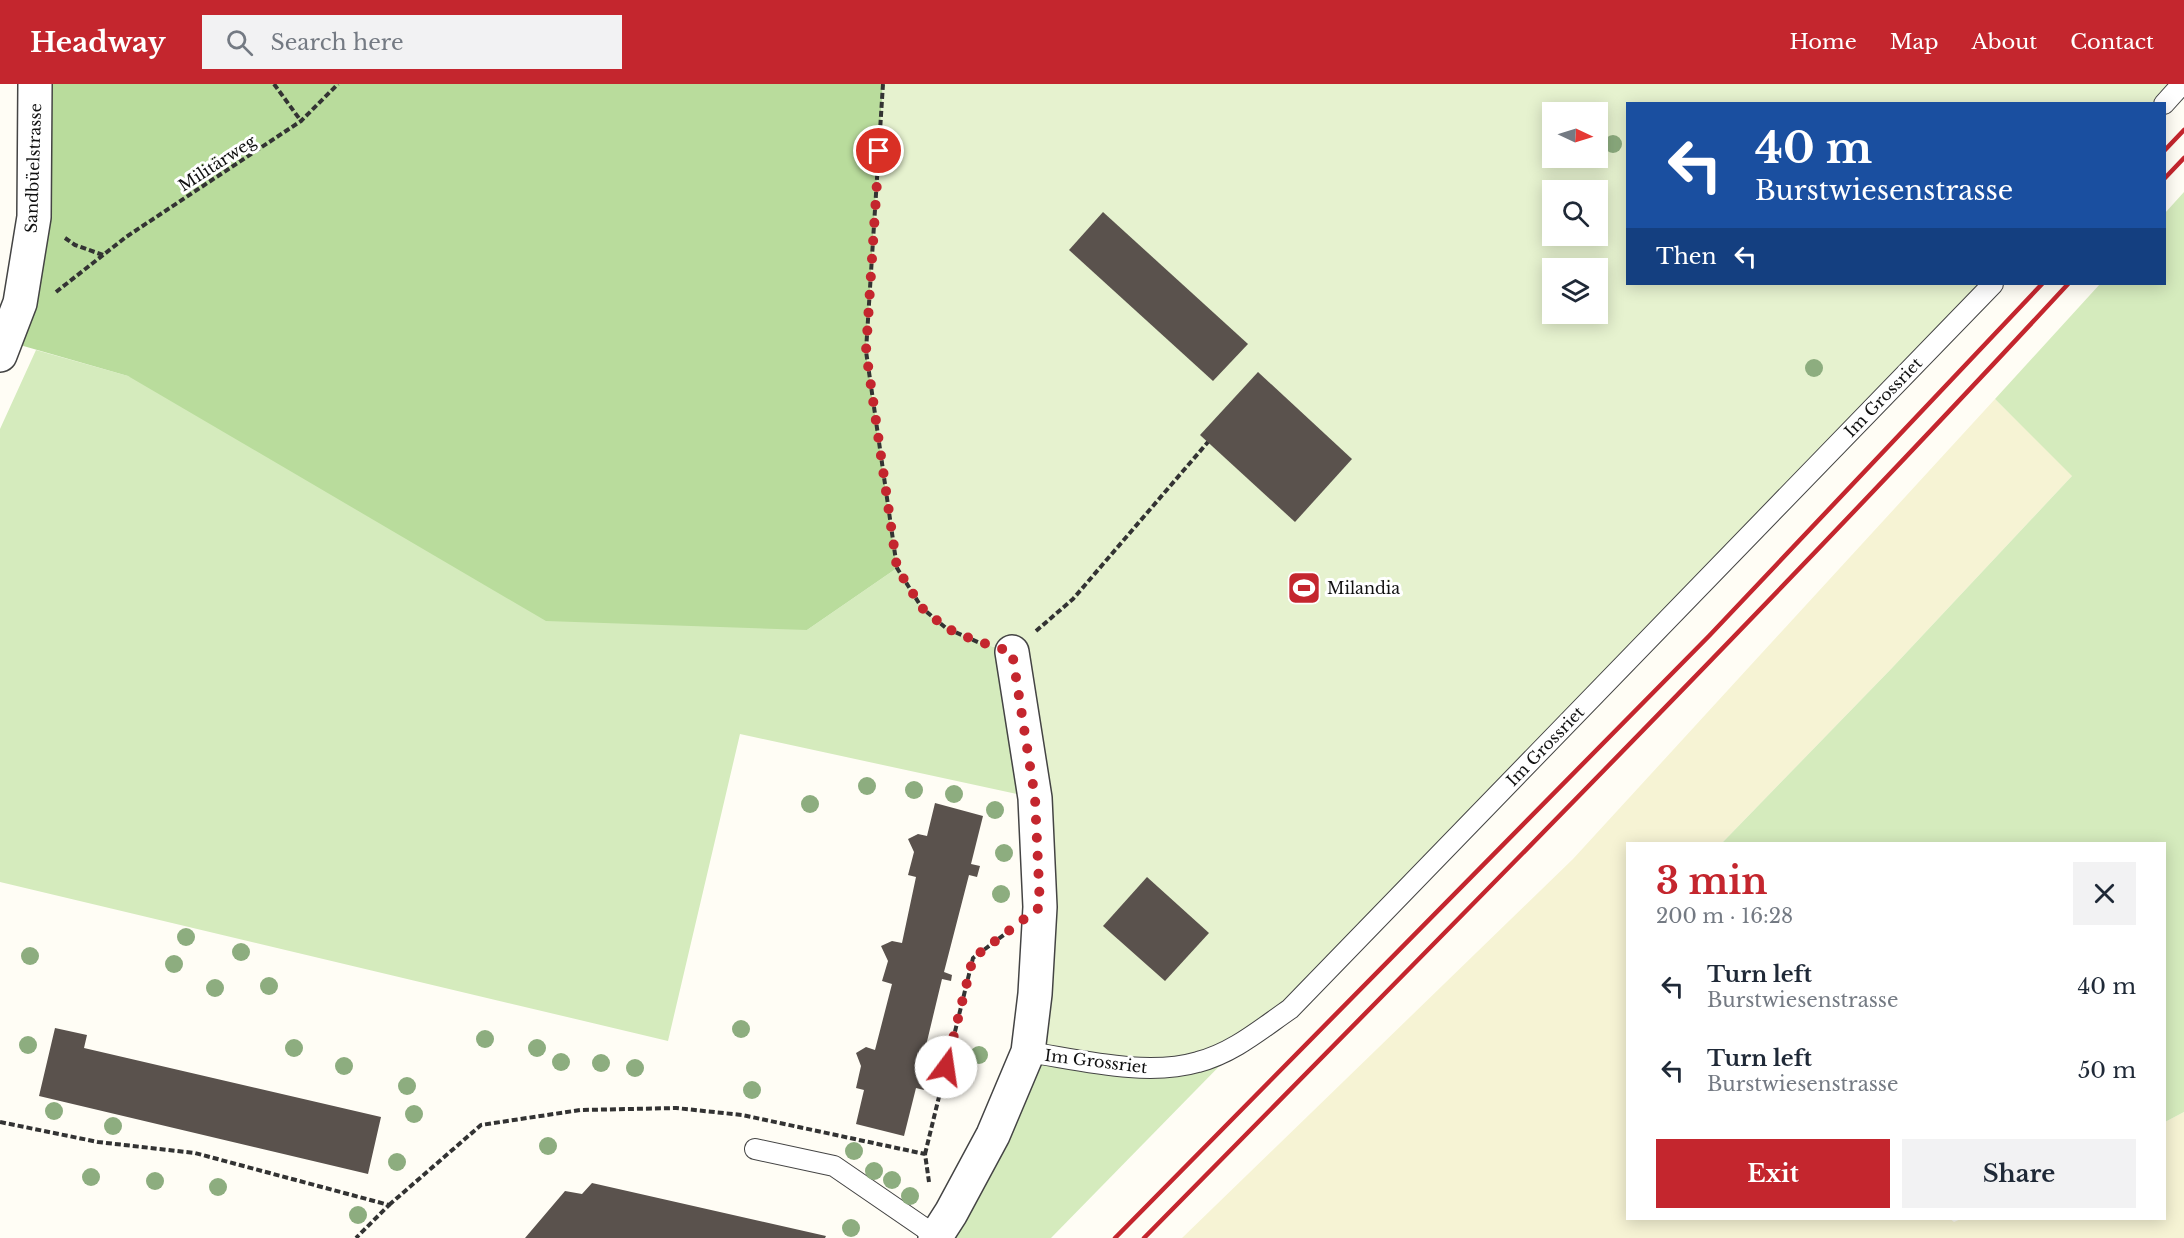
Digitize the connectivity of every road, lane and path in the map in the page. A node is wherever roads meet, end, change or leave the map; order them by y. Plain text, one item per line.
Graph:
1 (35, 84) edge
2 (274, 84) edge
3 (338, 84) edge
4 (883, 84) edge
5 (2182, 84) edge
6 (2166, 102) edge
7 (301, 121) junction
8 (34, 217) junction
9 (1992, 285) edge
10 (0, 355) edge
11 (1208, 442) dead end
12 (1012, 652) junction
13 (1040, 907) junction
14 (1028, 1052) junction
15 (0, 1122) edge
16 (755, 1149) dead end
17 (925, 1154) junction
18 (389, 1204) junction
19 (941, 1229) edge
20 (356, 1238) edge

1 - 8 street, Sandbüelstrasse
2 - 7 path
3 - 7 path, Militärweg
4 - 12 path
5 - 6 lane
7 - 8 path, Militärweg
8 - 10 street, Sandbüelstrasse
9 - 14 lane, Im Grossriet
11 - 12 path
12 - 13 street
13 - 14 street
13 - 17 path
14 - 19 street
15 - 18 path
16 - 19 lane
17 - 18 path
17 - 19 path
18 - 20 path

